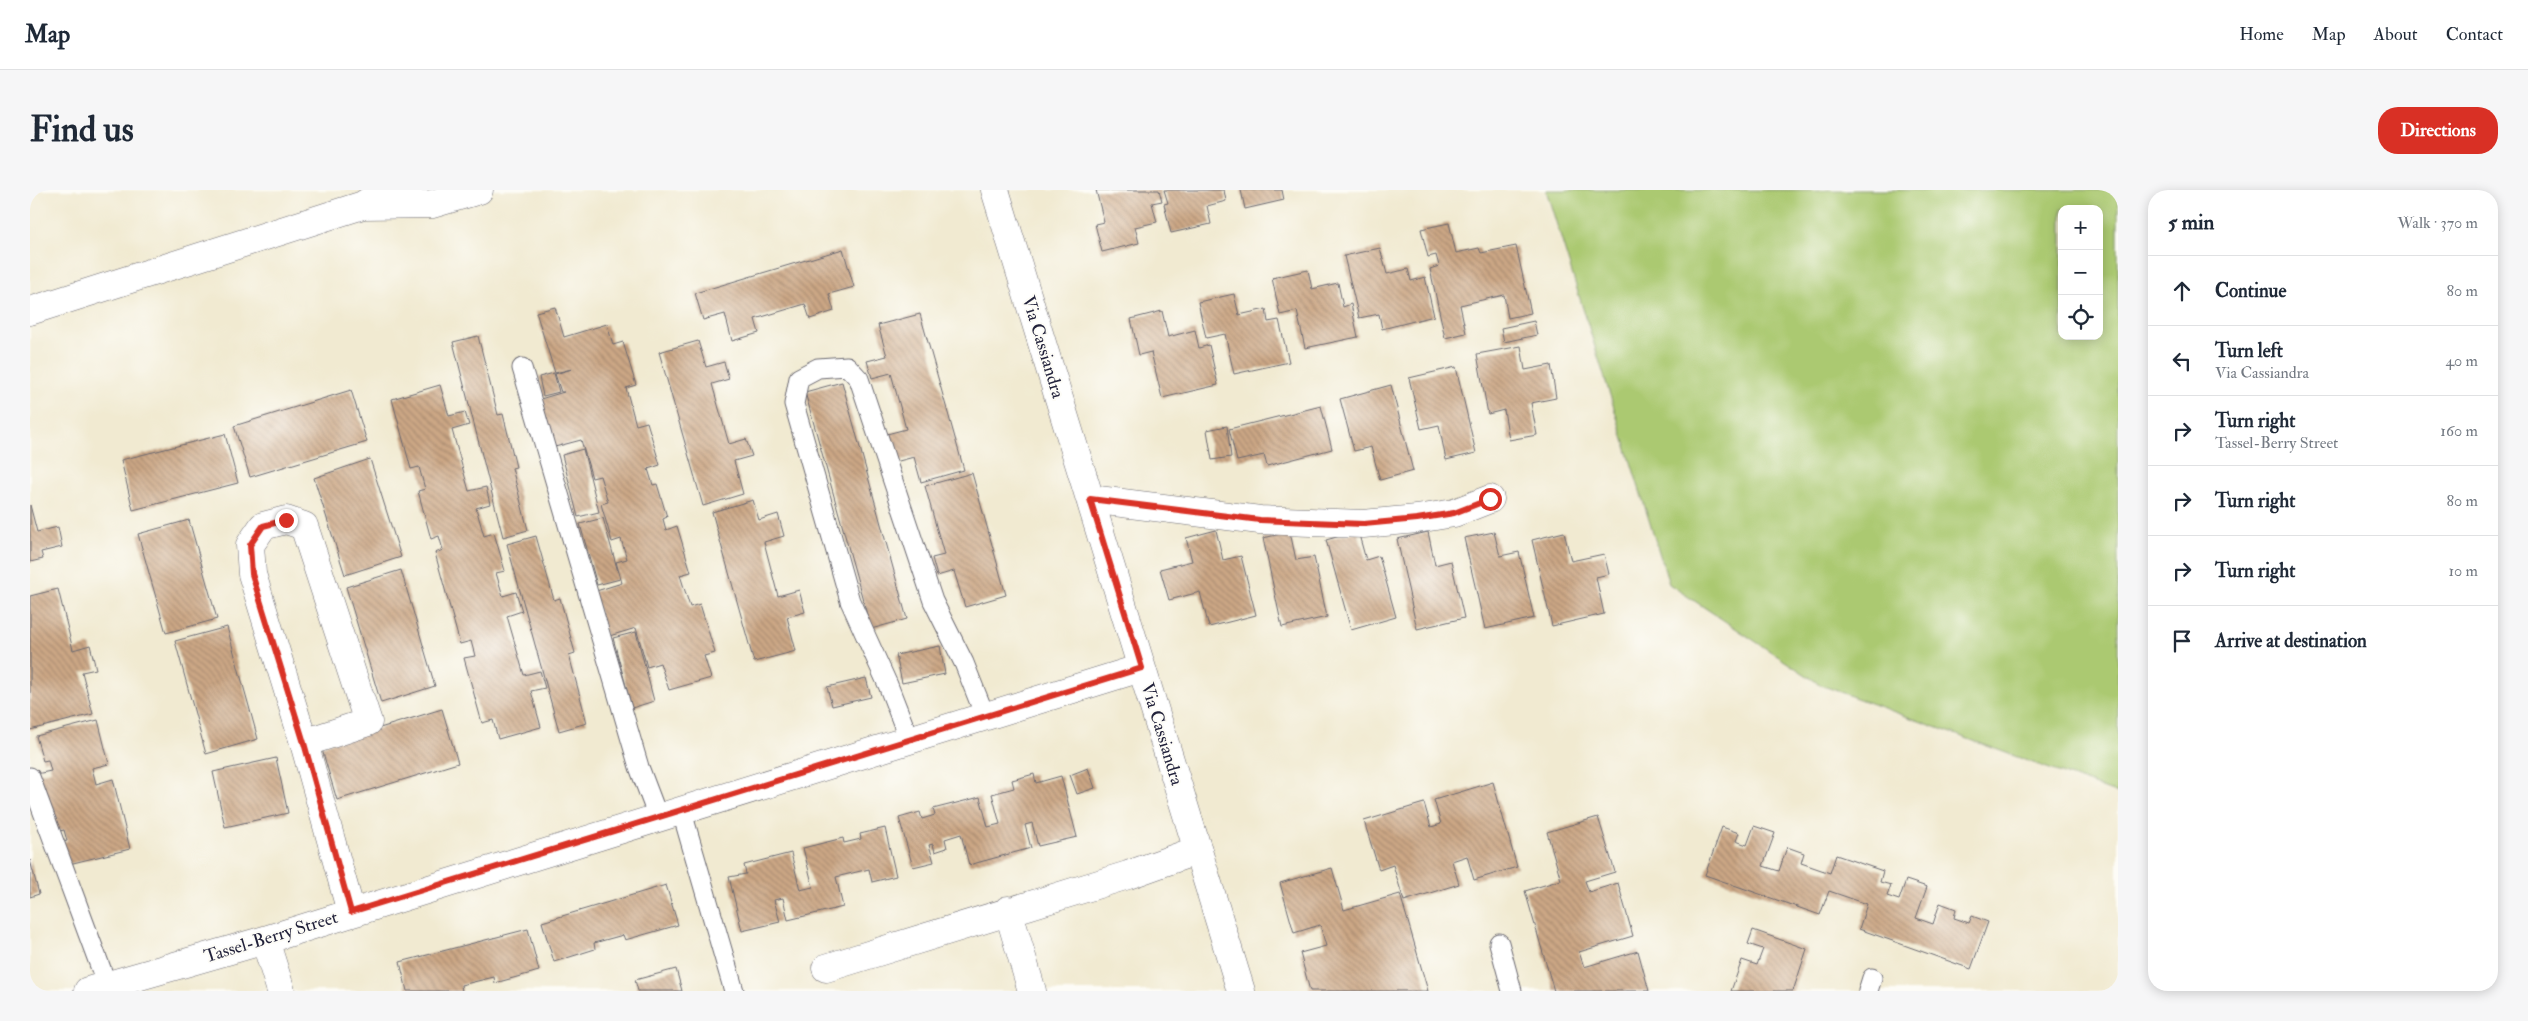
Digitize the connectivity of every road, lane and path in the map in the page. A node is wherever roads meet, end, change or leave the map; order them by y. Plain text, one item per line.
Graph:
1 (386, 190) edge
2 (479, 190) edge
3 (995, 190) edge
4 (363, 206) junction
5 (30, 311) edge
6 (522, 368) dead end
7 (1090, 499) junction
8 (1490, 499) dead end
9 (1142, 668) junction
10 (985, 716) junction
11 (909, 739) junction
12 (304, 743) junction
13 (30, 777) edge
14 (670, 813) junction
15 (1198, 850) junction
16 (1008, 910) junction
17 (351, 912) junction
18 (265, 940) junction
19 (1499, 943) dead end
20 (826, 968) dead end
21 (97, 988) edge
22 (281, 991) edge
23 (734, 991) edge
24 (1032, 991) edge
25 (1241, 991) edge
26 (1512, 991) edge

1 - 4 street
2 - 4 street
3 - 7 street, Via Cassiandra
4 - 5 street
6 - 14 lane
7 - 8 street
7 - 9 street, Via Cassiandra
9 - 10 street, Tassel-Berry Street
9 - 15 street, Via Cassiandra
10 - 11 street, Tassel-Berry Street
10 - 11 lane
11 - 14 street, Tassel-Berry Street
12 - 12 street
12 - 17 street
13 - 21 lane
14 - 17 street, Tassel-Berry Street
14 - 23 lane
15 - 16 street
15 - 25 street, Via Cassiandra
16 - 20 street
16 - 24 street
17 - 18 street, Tassel-Berry Street
18 - 21 street, Tassel-Berry Street
18 - 22 street
19 - 26 lane

